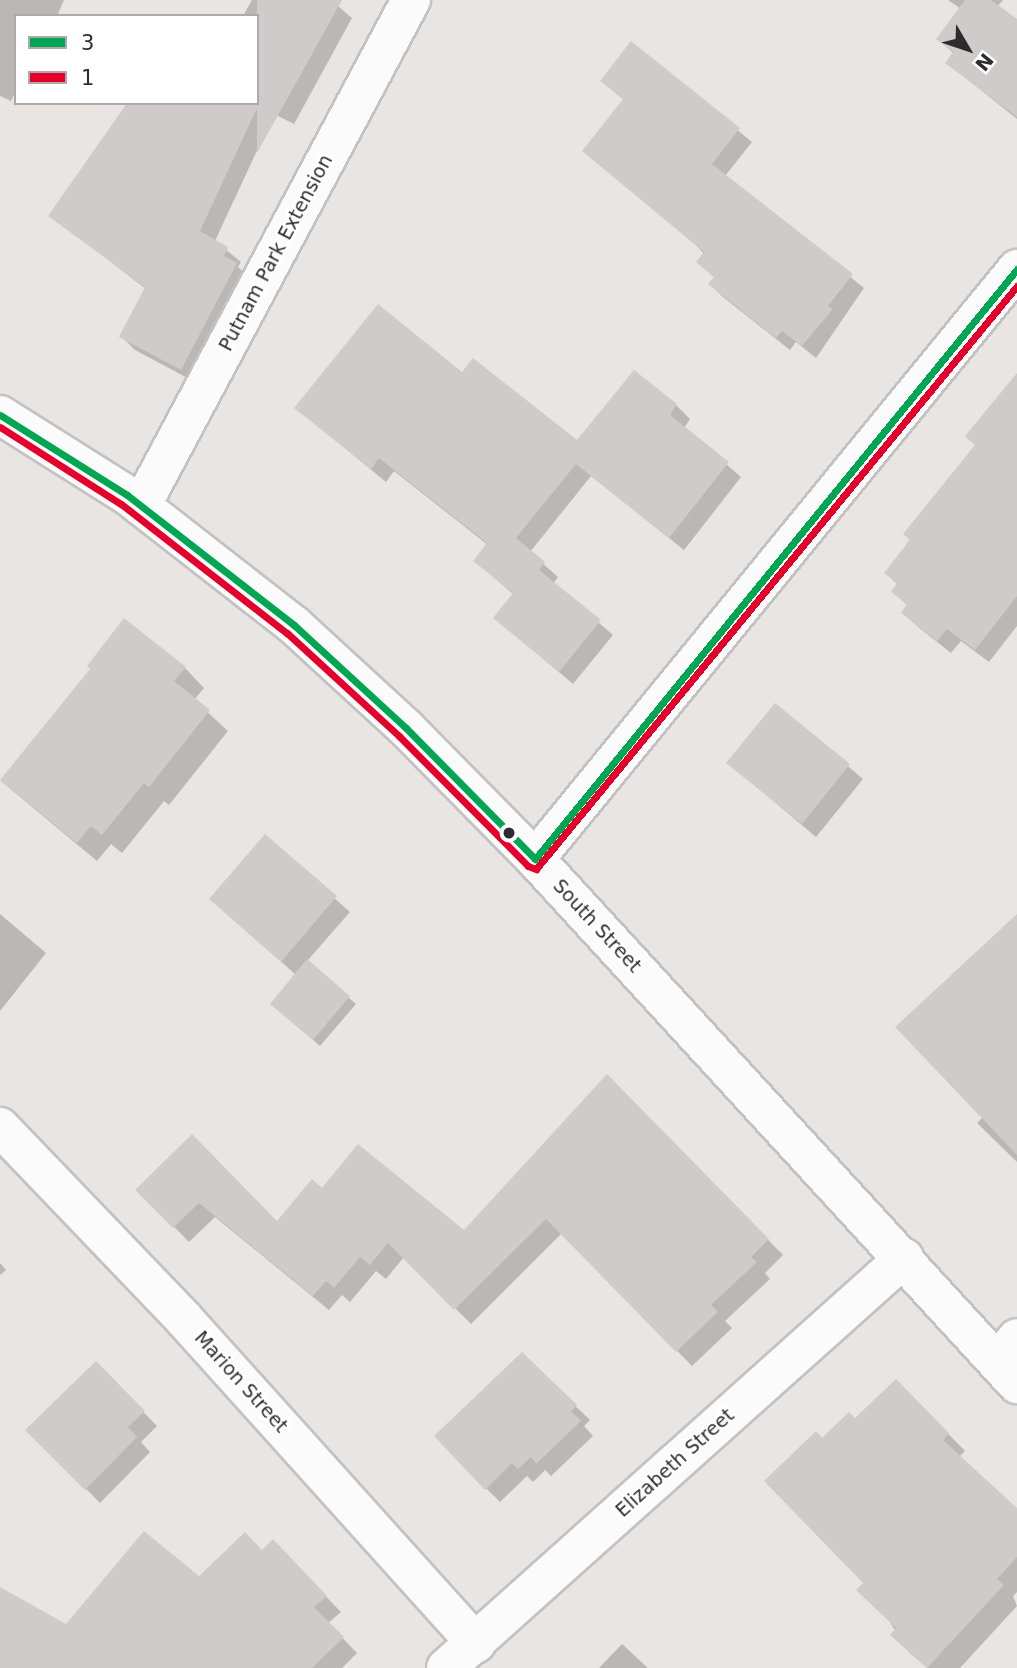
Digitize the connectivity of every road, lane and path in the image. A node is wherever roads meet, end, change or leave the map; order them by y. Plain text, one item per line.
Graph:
1 (411, 0) edge
2 (1017, 269) edge
3 (0, 415) edge
4 (141, 506) junction
5 (535, 859) junction
6 (0, 1127) edge
7 (904, 1258) junction
8 (1010, 1361) edge
9 (476, 1643) junction
10 (446, 1668) edge

1 - 4 street, Putnam Park Extension
2 - 5 street
3 - 4 street, South Street
4 - 5 street, South Street
5 - 7 street, South Street
6 - 9 street, Marion Street
7 - 8 street, South Street
7 - 9 street, Elizabeth Street
9 - 10 street, Elizabeth Street

